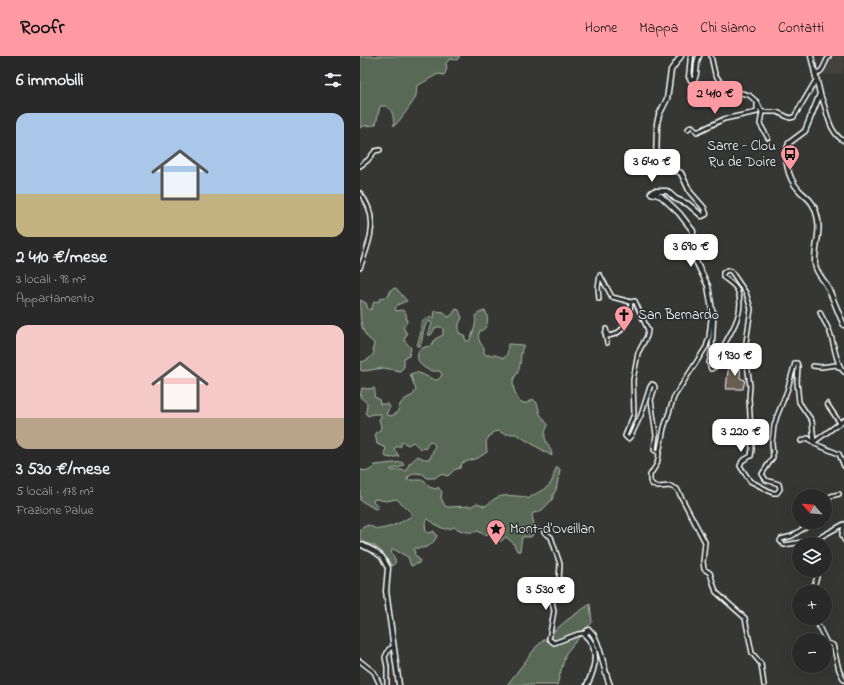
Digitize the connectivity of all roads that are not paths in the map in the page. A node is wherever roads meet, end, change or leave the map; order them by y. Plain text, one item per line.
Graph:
1 (681, 56) edge
2 (691, 56) edge
3 (699, 56) edge
4 (711, 56) edge
5 (811, 56) edge
6 (829, 56) edge
7 (815, 75) junction
8 (816, 80) junction
9 (820, 94) junction
10 (757, 102) junction
11 (762, 112) junction
12 (688, 129) dead end
13 (768, 138) dead end
14 (844, 141) edge
15 (380, 150) dead end
16 (360, 166) edge
17 (360, 193) edge
18 (360, 268) edge
19 (599, 299) dead end
20 (631, 302) junction
21 (712, 310) junction
22 (820, 312) dead end
23 (844, 325) edge
24 (608, 343) dead end
25 (813, 366) dead end
26 (843, 370) edge
27 (827, 404) dead end
28 (844, 420) edge
29 (840, 423) junction
30 (801, 440) dead end
31 (814, 442) junction
32 (658, 453) junction
33 (844, 466) edge
34 (839, 494) dead end
35 (832, 496) edge
36 (844, 524) edge
37 (802, 529) edge
38 (544, 532) dead end
39 (844, 540) edge
40 (360, 544) edge
41 (817, 577) dead end
42 (814, 585) edge
43 (818, 625) edge
44 (586, 633) junction
45 (394, 646) junction
46 (360, 661) edge
47 (844, 680) edge
48 (380, 685) edge
49 (387, 685) edge
50 (399, 685) edge
51 (587, 685) edge
52 (610, 685) edge
53 (764, 685) edge

1 - 21 street
2 - 3 street
4 - 10 street
5 - 7 street
6 - 7 street
7 - 8 street
8 - 9 street
8 - 11 street
9 - 14 street
9 - 23 street
10 - 11 street
10 - 12 street
11 - 13 street
15 - 16 street
17 - 18 street
19 - 20 street
20 - 24 street
20 - 32 street
21 - 31 street
21 - 32 street
22 - 26 street
25 - 26 street
27 - 29 street
28 - 29 street
29 - 31 street
30 - 31 street
31 - 33 street
32 - 53 street
34 - 35 street
36 - 37 street
36 - 39 street
38 - 44 street
40 - 45 street
41 - 42 street
43 - 47 street
44 - 51 street
44 - 52 street
45 - 49 street
45 - 50 street
46 - 48 street

